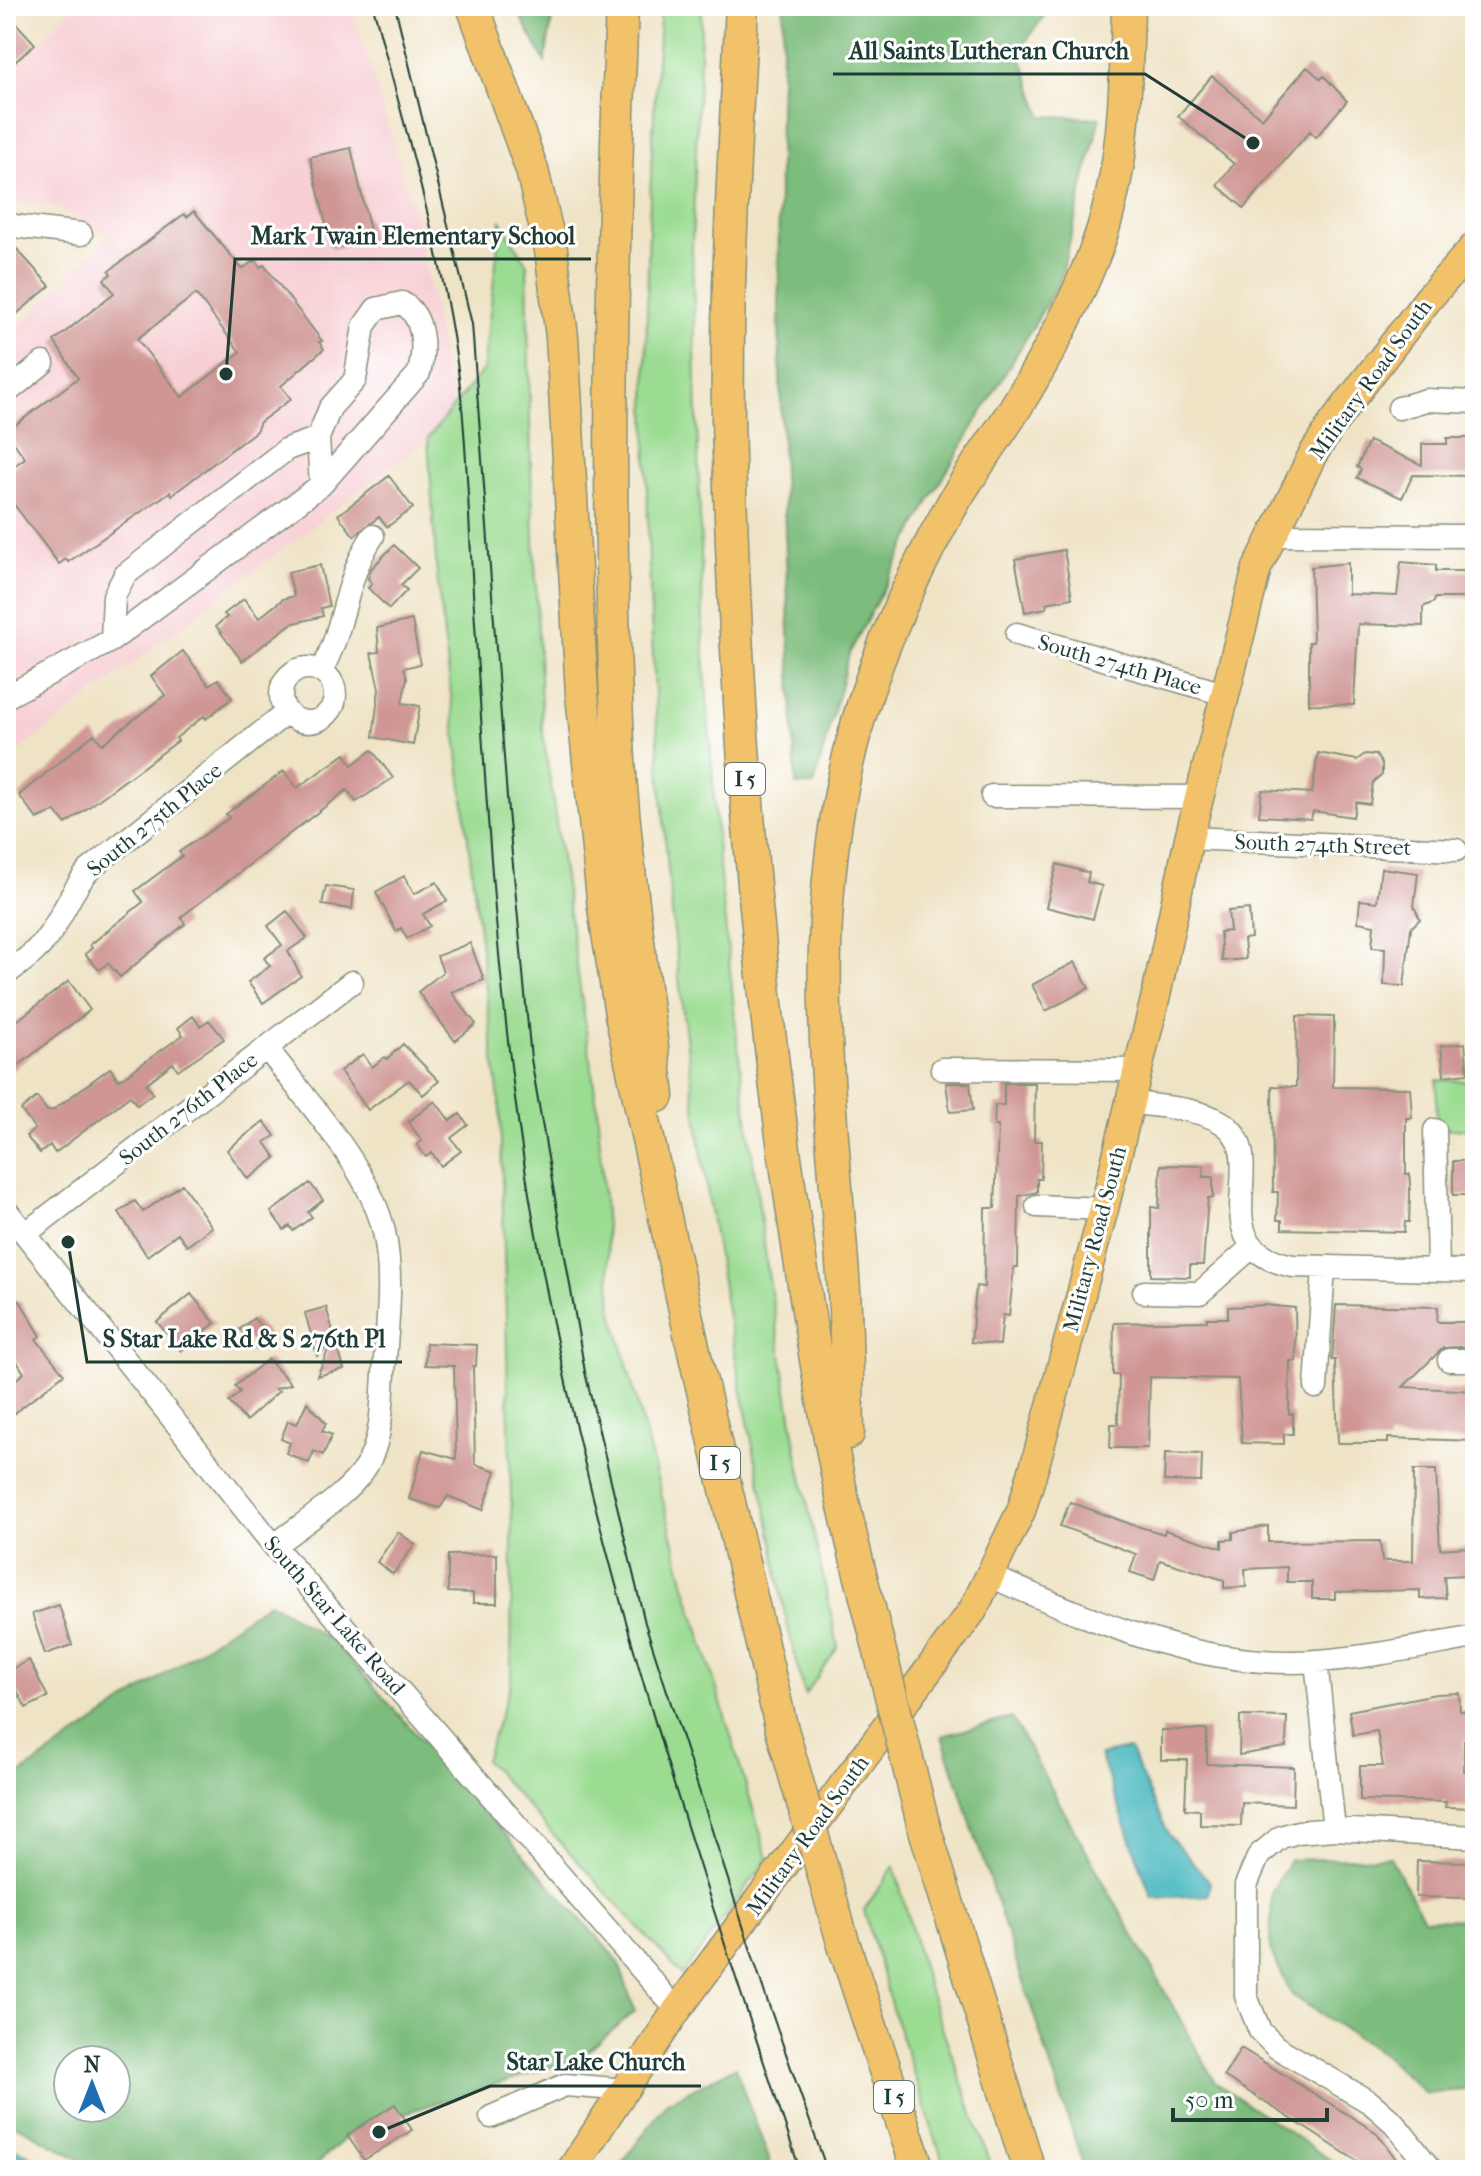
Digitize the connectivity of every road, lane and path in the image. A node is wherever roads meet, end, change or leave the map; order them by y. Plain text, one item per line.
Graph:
1 (473, 6) edge
2 (622, 6) edge
3 (742, 6) edge
4 (1128, 6) edge
5 (6, 225) edge
6 (81, 234) dead end
7 (1475, 246) edge
8 (43, 363) dead end
9 (6, 393) edge
10 (1475, 402) edge
11 (1399, 408) dead end
12 (318, 438) junction
13 (321, 485) junction
14 (1272, 535) junction
15 (373, 536) dead end
16 (1475, 536) edge
17 (1017, 634) dead end
18 (112, 640) junction
19 (321, 671) junction
20 (1224, 694) junction
21 (6, 697) edge
22 (286, 713) junction
23 (992, 796) dead end
24 (1200, 797) junction
25 (1189, 838) junction
26 (1456, 850) dead end
27 (6, 974) edge
28 (352, 982) dead end
29 (267, 1048) junction
30 (942, 1069) dead end
31 (1137, 1070) junction
32 (1129, 1102) junction
33 (1435, 1130) dead end
34 (1037, 1206) dead end
35 (1104, 1209) junction
36 (6, 1210) edge
37 (25, 1234) junction
38 (1253, 1246) junction
39 (1324, 1267) junction
40 (1438, 1270) junction
41 (678, 1271) junction
42 (1475, 1271) edge
43 (1144, 1292) dead end
44 (1449, 1360) dead end
45 (1475, 1360) edge
46 (1316, 1387) dead end
47 (852, 1545) junction
48 (274, 1546) junction
49 (992, 1577) junction
50 (1475, 1637) edge
51 (1316, 1661) junction
52 (1334, 1829) junction
53 (1475, 1837) edge
54 (677, 2010) junction
55 (627, 2090) junction
56 (491, 2117) dead end
57 (571, 2170) edge
58 (918, 2170) edge
59 (1029, 2170) edge
60 (1431, 2170) edge

1 - 41 highway
2 - 41 highway, I 5
3 - 47 highway, I 5
4 - 47 highway
5 - 6 street
7 - 14 main road, Military Road South
8 - 9 street
10 - 11 street
12 - 13 street
12 - 13 street
12 - 18 street
13 - 18 street
14 - 16 street
14 - 20 main road, Military Road South
15 - 19 street
17 - 20 street, South 274th Place
18 - 21 street
19 - 22 street
19 - 22 street
20 - 24 main road, Military Road South
22 - 27 street, South 275th Place
23 - 24 street
24 - 25 main road, Military Road South
25 - 26 street, South 274th Street
25 - 31 main road, Military Road South
28 - 29 street, South 276th Place
29 - 37 street, South 276th Place
29 - 48 street
30 - 31 street
31 - 32 main road, Military Road South
32 - 35 main road, Military Road South
32 - 38 street
33 - 40 street
34 - 35 street
35 - 49 main road, Military Road South
36 - 37 street, South Star Lake Road
37 - 48 street, South Star Lake Road
38 - 39 street
38 - 43 street
39 - 40 street
39 - 46 street
40 - 42 street
41 - 58 highway, I 5, bridge
44 - 45 street
47 - 59 highway, I 5, bridge
48 - 54 street, South Star Lake Road
49 - 51 street
49 - 54 main road, Military Road South
50 - 51 street
51 - 52 street
52 - 53 street
52 - 60 street
54 - 55 main road, Military Road South
55 - 56 street
55 - 57 main road, Military Road South

